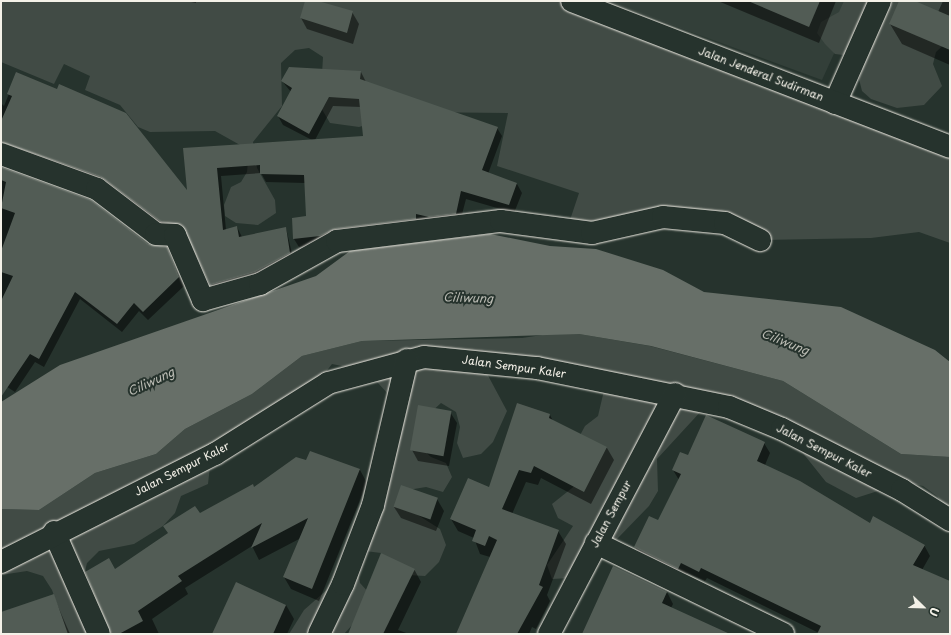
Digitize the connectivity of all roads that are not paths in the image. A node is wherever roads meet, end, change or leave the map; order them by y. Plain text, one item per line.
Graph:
1 (572, 1) edge
2 (880, 1) edge
3 (835, 103) junction
4 (950, 147) edge
5 (1, 154) edge
6 (760, 240) dead end
7 (407, 360) junction
8 (675, 394) junction
9 (950, 520) edge
10 (54, 532) junction
11 (596, 543) junction
12 (1, 562) edge
13 (98, 634) edge
14 (318, 634) edge
15 (550, 634) edge
16 (783, 634) edge

1 - 3 street, Jalan Jenderal Sudirman
2 - 3 street
3 - 4 street, Jalan Jenderal Sudirman
5 - 6 street
7 - 8 street, Jalan Sempur Kaler
7 - 10 street, Jalan Sempur Kaler
7 - 14 street
8 - 9 street, Jalan Sempur Kaler
8 - 11 street, Jalan Sempur
10 - 12 street, Jalan Sempur Kaler
10 - 13 street
11 - 15 street, Jalan Sempur
11 - 16 street

